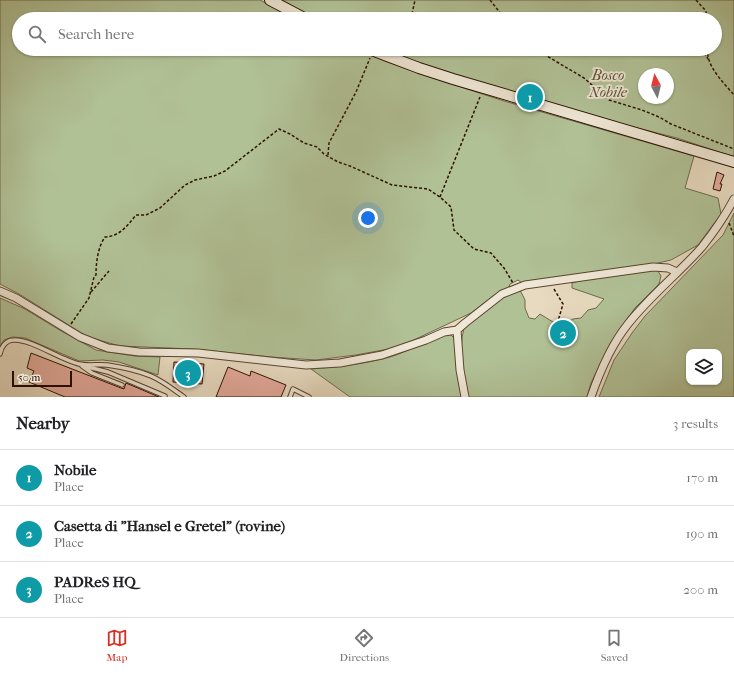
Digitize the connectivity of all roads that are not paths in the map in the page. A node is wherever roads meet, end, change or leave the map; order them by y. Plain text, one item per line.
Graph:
1 (270, 0) edge
2 (293, 12) edge
3 (387, 56) edge
4 (734, 162) edge
5 (734, 199) edge
6 (677, 272) junction
7 (0, 291) edge
8 (457, 330) junction
9 (0, 354) edge
10 (79, 364) junction
11 (122, 385) dead end
12 (165, 396) dead end
13 (184, 397) edge
14 (290, 397) edge
15 (309, 397) edge
16 (465, 397) edge
17 (591, 397) edge

1 - 2 main road
3 - 4 main road
5 - 6 street
6 - 8 street
6 - 17 street
7 - 8 street
8 - 16 street
9 - 10 lane
10 - 11 lane
10 - 12 lane
10 - 13 lane
14 - 15 lane

